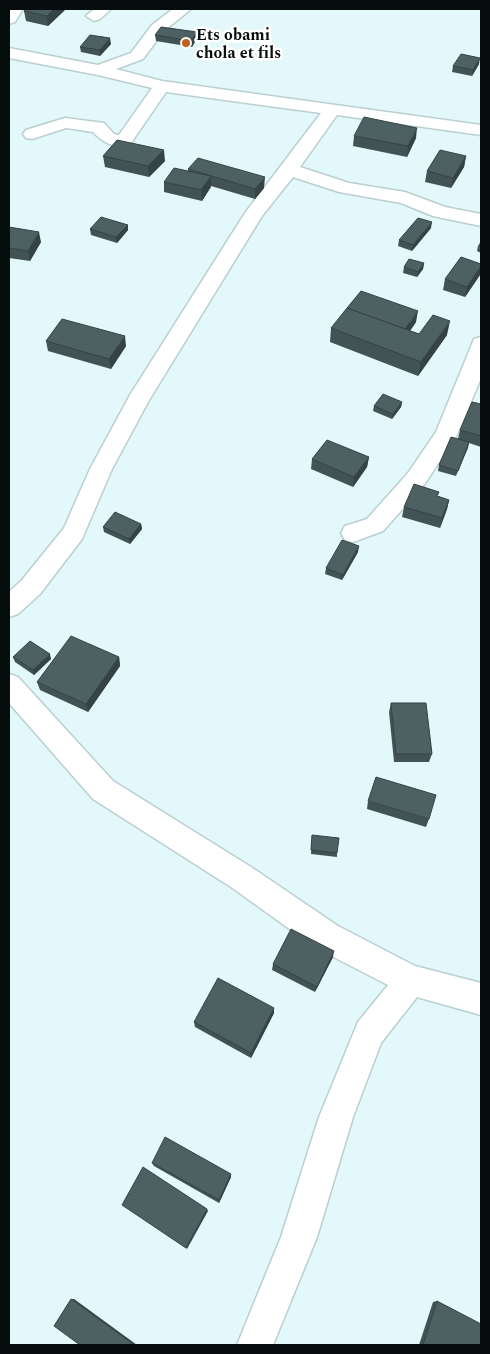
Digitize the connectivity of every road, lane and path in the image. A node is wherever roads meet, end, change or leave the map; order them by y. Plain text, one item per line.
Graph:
1 (15, 9) edge
2 (183, 9) edge
3 (9, 19) edge
4 (9, 53) edge
5 (98, 70) junction
6 (162, 86) junction
7 (333, 109) junction
8 (481, 130) edge
9 (32, 134) dead end
10 (288, 169) junction
11 (481, 220) edge
12 (481, 344) edge
13 (478, 370) edge
14 (353, 533) dead end
15 (9, 608) edge
16 (9, 685) edge
17 (411, 980) junction
18 (481, 999) edge
19 (255, 1345) edge

1 - 3 street
2 - 5 street
4 - 5 street
5 - 6 street
6 - 7 street
6 - 9 street
7 - 8 street
7 - 10 street
10 - 11 street
10 - 15 street
12 - 13 street
13 - 14 street
16 - 17 street
17 - 18 street
17 - 19 street

